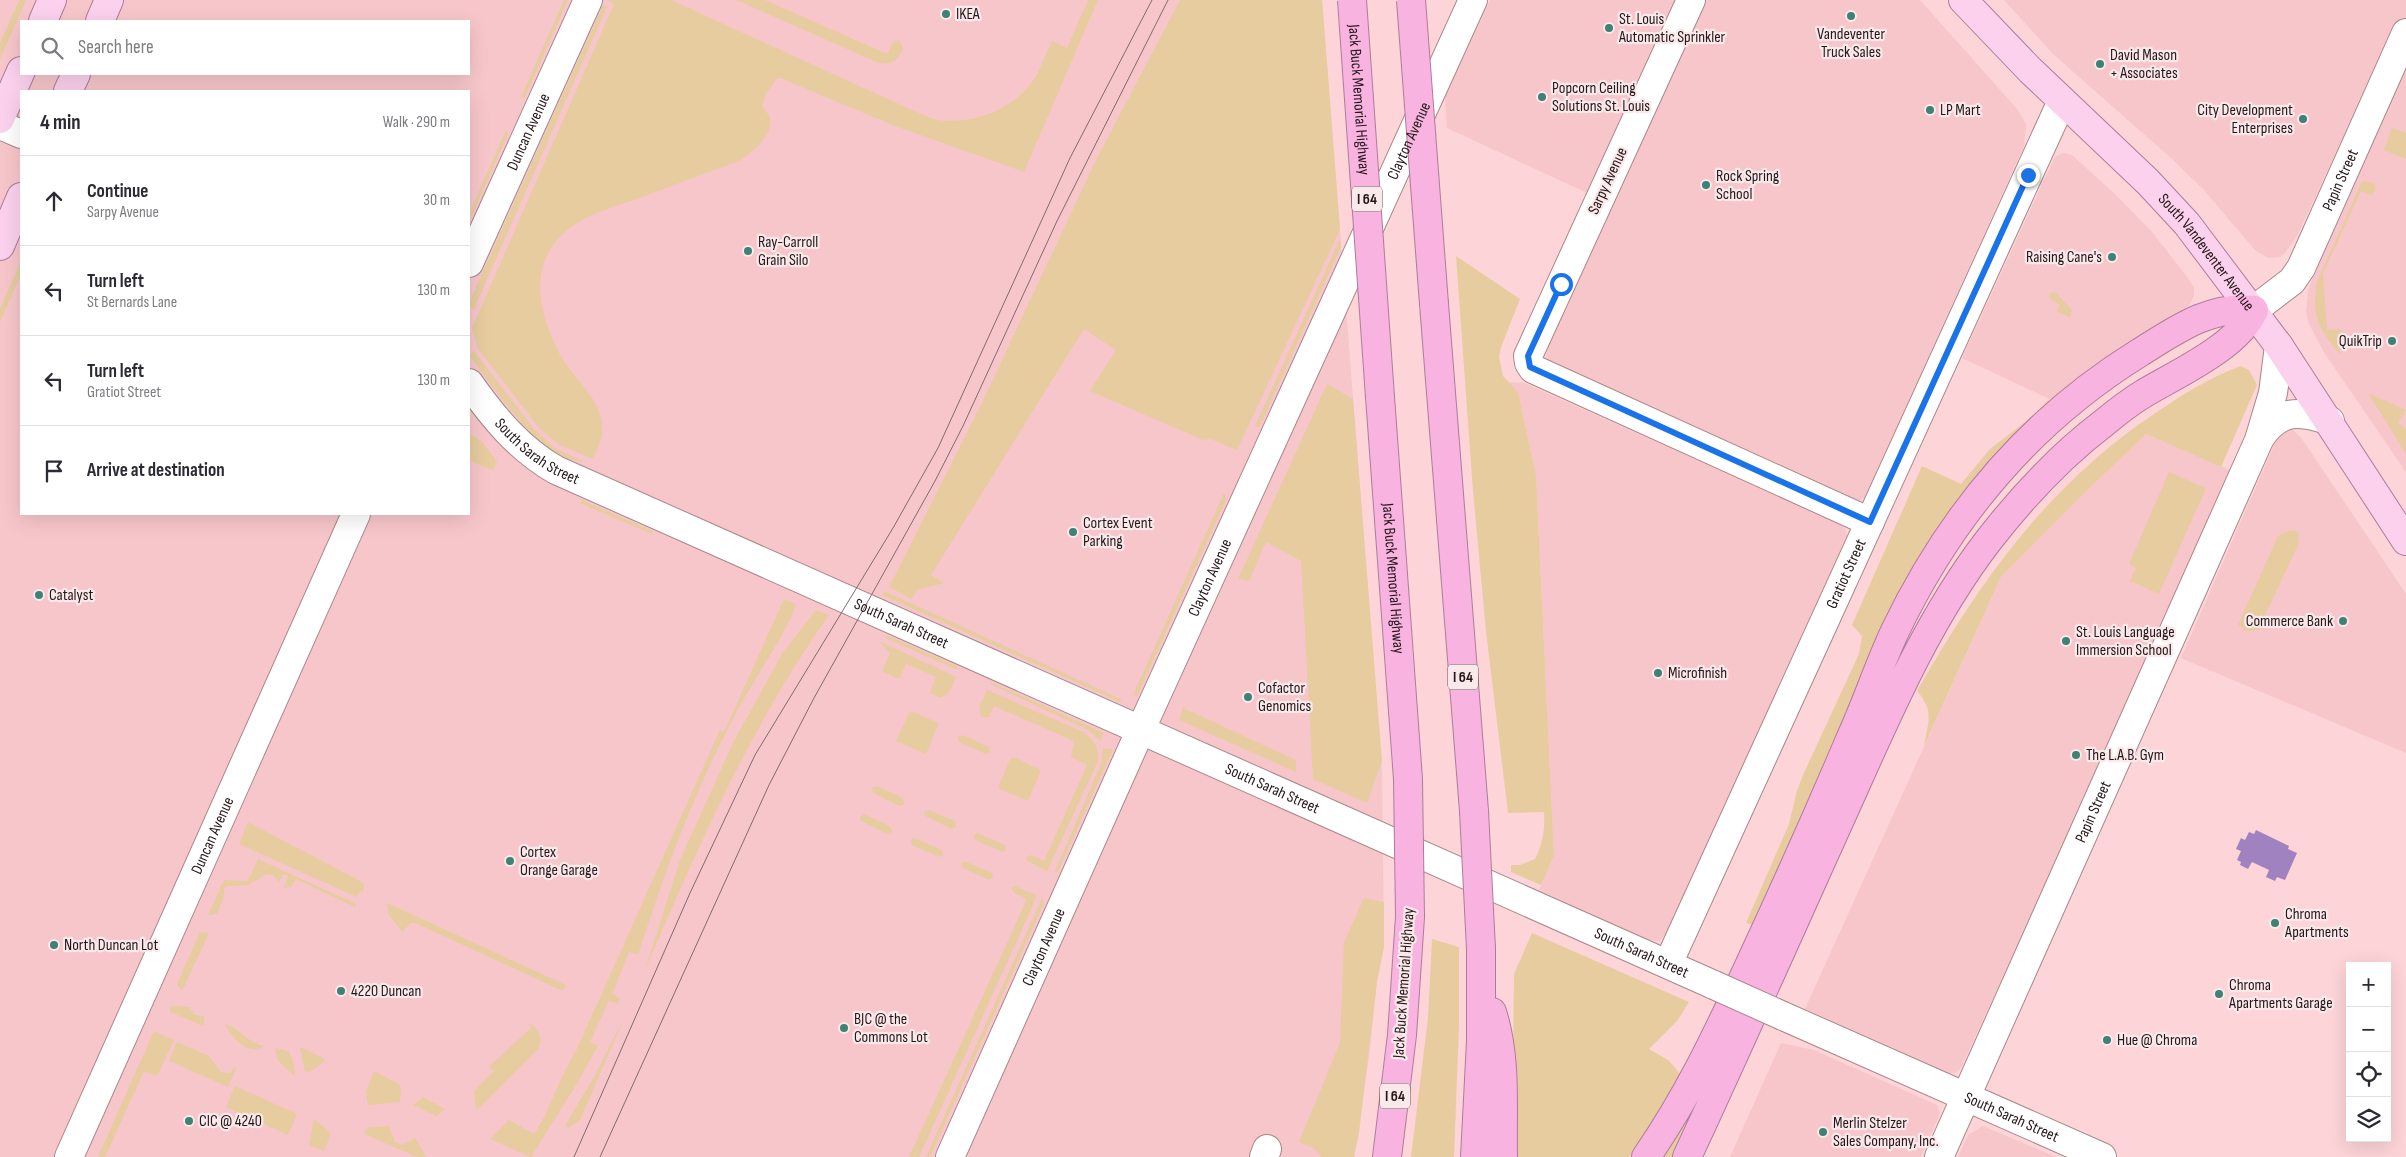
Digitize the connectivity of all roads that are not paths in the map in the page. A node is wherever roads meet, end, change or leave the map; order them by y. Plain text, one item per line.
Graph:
1 (52, 0) edge
2 (109, 0) edge
3 (588, 0) edge
4 (1352, 0) edge
5 (1411, 0) edge
6 (1473, 0) edge
7 (1691, 0) edge
8 (1963, 0) edge
9 (43, 20) edge
10 (100, 20) edge
11 (2406, 33) edge
12 (20, 73) edge
13 (76, 75) edge
14 (68, 90) edge
15 (2062, 101) junction
16 (0, 119) edge
17 (0, 125) edge
18 (20, 134) edge
19 (20, 199) edge
20 (0, 246) edge
21 (470, 261) edge
22 (2254, 310) junction
23 (2280, 346) junction
24 (470, 386) edge
25 (479, 408) edge
26 (2330, 422) junction
27 (2259, 440) junction
28 (2376, 493) junction
29 (2406, 507) edge
30 (356, 515) edge
31 (1870, 522) junction
32 (2406, 541) edge
33 (1141, 729) junction
34 (1668, 964) junction
35 (1482, 982) junction
36 (1402, 1035) junction
37 (1966, 1097) junction
38 (69, 1157) edge
39 (950, 1157) edge
40 (1368, 1157) edge
41 (1386, 1157) edge
42 (1476, 1157) edge
43 (1503, 1157) edge
44 (1646, 1157) edge
45 (1688, 1157) edge
46 (1939, 1157) edge
47 (2102, 1157) edge

1 - 9 main road
2 - 10 main road
3 - 21 street, Duncan Avenue
4 - 36 highway, Jack Buck Memorial Highway / I 64, bridge
5 - 35 highway, I 64, bridge
6 - 33 street, Clayton Avenue
7 - 31 street, Sarpy Avenue
8 - 15 main road, South Vandeventer Avenue
11 - 22 street, Papin Street
12 - 16 main road
13 - 14 main road
15 - 22 main road, South Vandeventer Avenue
15 - 31 street, Gratiot Street
17 - 18 street
19 - 20 main road
22 - 23 main road, South Vandeventer Avenue
22 - 44 highway
22 - 45 highway
23 - 26 main road, South Vandeventer Avenue
23 - 27 street
24 - 25 street, South Sarah Street
25 - 33 street, South Sarah Street
26 - 27 street
26 - 28 main road, South Vandeventer Avenue
27 - 37 street, Papin Street
28 - 29 main road
28 - 32 main road, South Vandeventer Avenue
30 - 38 street, Duncan Avenue
31 - 34 street, Gratiot Street
33 - 34 street, South Sarah Street
33 - 39 street, Clayton Avenue
34 - 37 street, South Sarah Street, bridge
35 - 42 highway, I 64
35 - 43 highway
36 - 40 highway
36 - 41 highway, Jack Buck Memorial Highway / I 64
37 - 46 street, Papin Street
37 - 47 street, South Sarah Street

